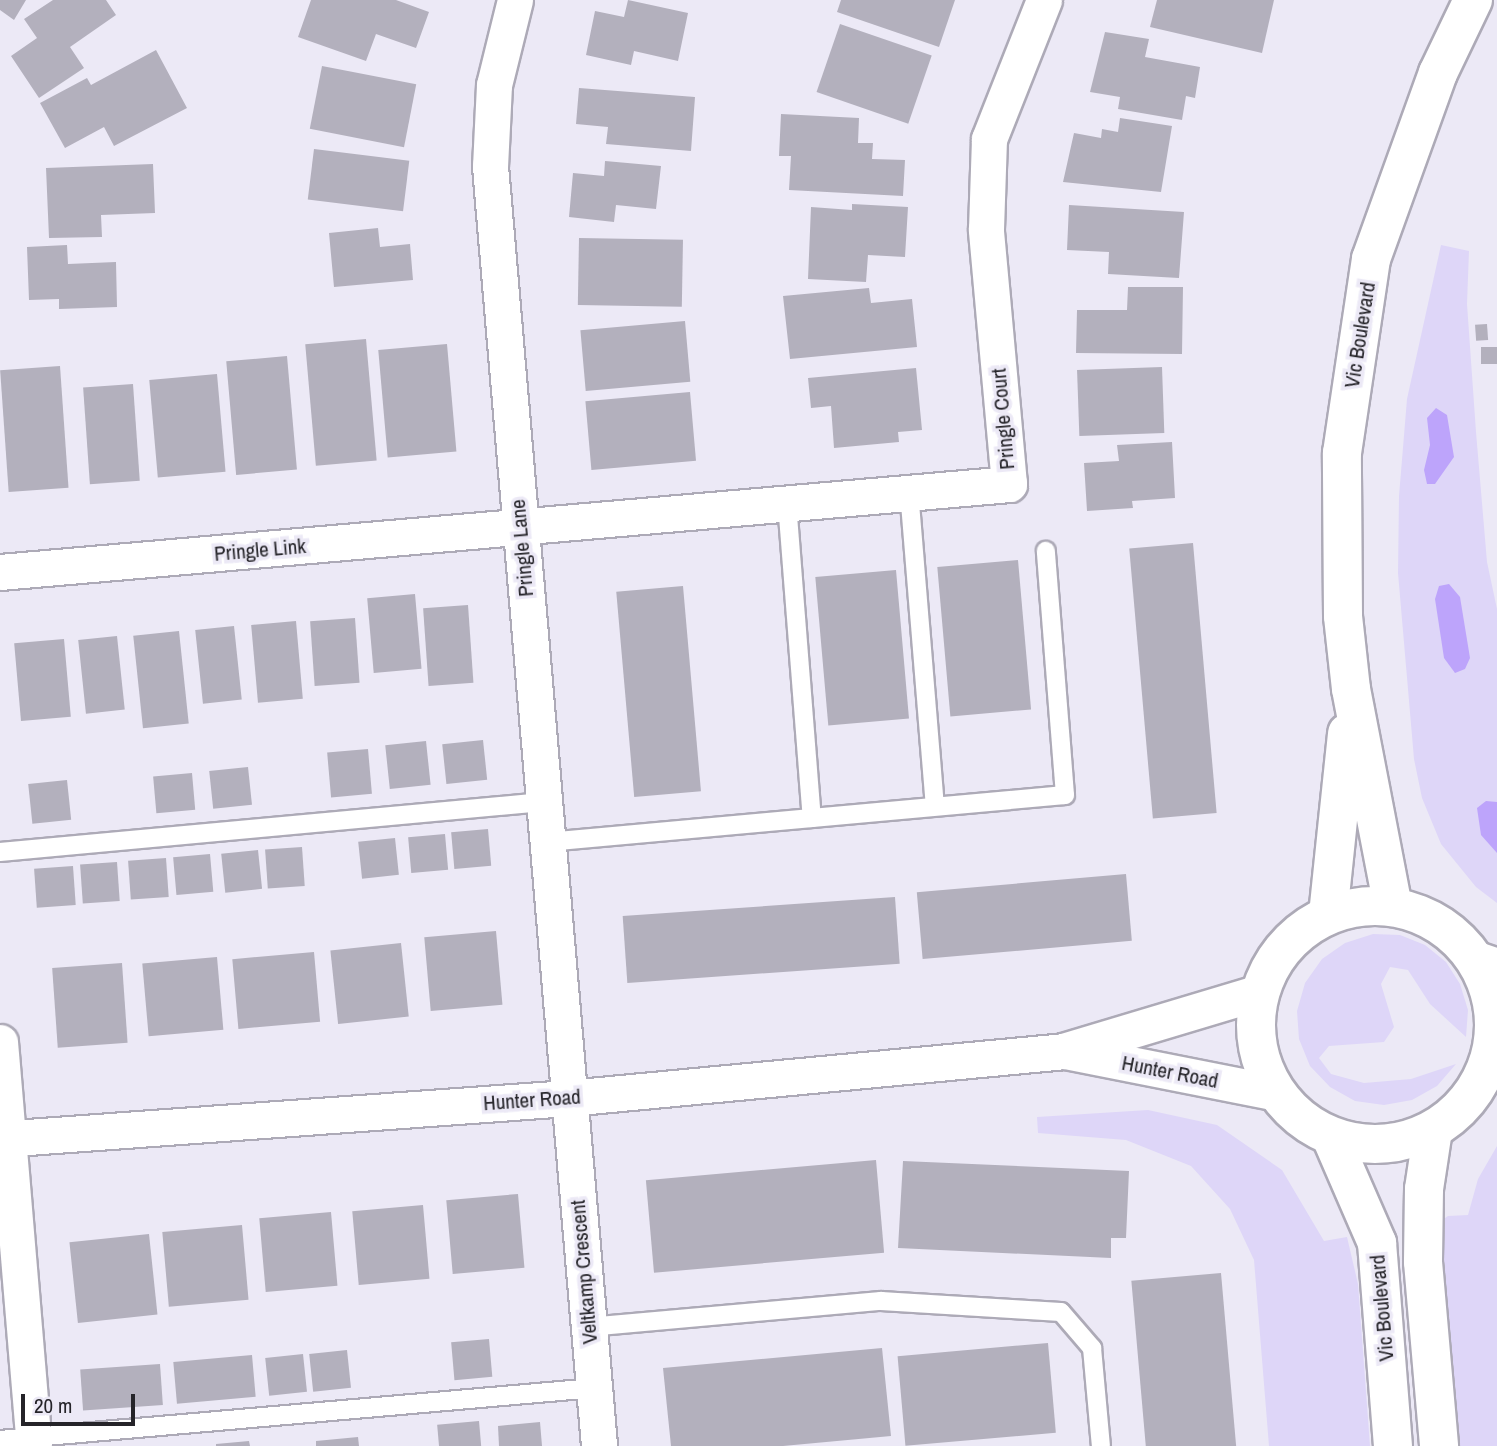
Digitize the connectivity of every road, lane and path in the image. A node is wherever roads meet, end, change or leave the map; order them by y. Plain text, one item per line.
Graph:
1 (515, 0) edge
2 (1044, 0) edge
3 (1473, 0) edge
4 (909, 491) junction
5 (787, 503) junction
6 (520, 528) junction
7 (1046, 551) dead end
8 (0, 572) edge
9 (1352, 689) junction
10 (543, 802) junction
11 (935, 806) junction
12 (812, 818) junction
13 (547, 842) junction
14 (0, 852) edge
15 (1393, 907) junction
16 (1328, 915) junction
17 (1485, 962) edge
18 (1260, 992) junction
19 (0, 1042) edge
20 (1063, 1051) junction
21 (1494, 1052) edge
22 (1277, 1093) junction
23 (568, 1098) junction
24 (1433, 1130) junction
25 (1331, 1137) junction
26 (4, 1138) edge
27 (588, 1327) junction
28 (594, 1388) junction
29 (23, 1440) edge
30 (599, 1446) edge
31 (1101, 1446) edge
32 (1393, 1446) edge
33 (1439, 1446) edge

1 - 6 street, Pringle Lane
2 - 4 street, Pringle Court
3 - 9 street, Vic Boulevard
4 - 5 street, Pringle Court
4 - 11 lane
5 - 6 street, Pringle Court
5 - 12 lane
6 - 8 street, Pringle Link
6 - 10 street, Pringle Lane
7 - 11 lane
9 - 15 street, Vic Boulevard
9 - 16 street, Vic Boulevard
10 - 13 street, Pringle Lane
10 - 14 lane
11 - 12 lane
12 - 13 lane
13 - 23 street, Pringle Lane
15 - 16 street
15 - 17 street
16 - 18 street
17 - 21 street
18 - 20 street, Hunter Road
18 - 22 street
19 - 26 street
20 - 22 street, Hunter Road
20 - 23 street, Hunter Road
21 - 24 street
22 - 25 street
23 - 26 street, Hunter Road
23 - 27 street, Veltkamp Crescent
24 - 25 street
24 - 33 street
25 - 32 street, Vic Boulevard
26 - 29 street
27 - 28 street, Veltkamp Crescent
27 - 31 lane
28 - 29 lane
28 - 30 street, Veltkamp Crescent

